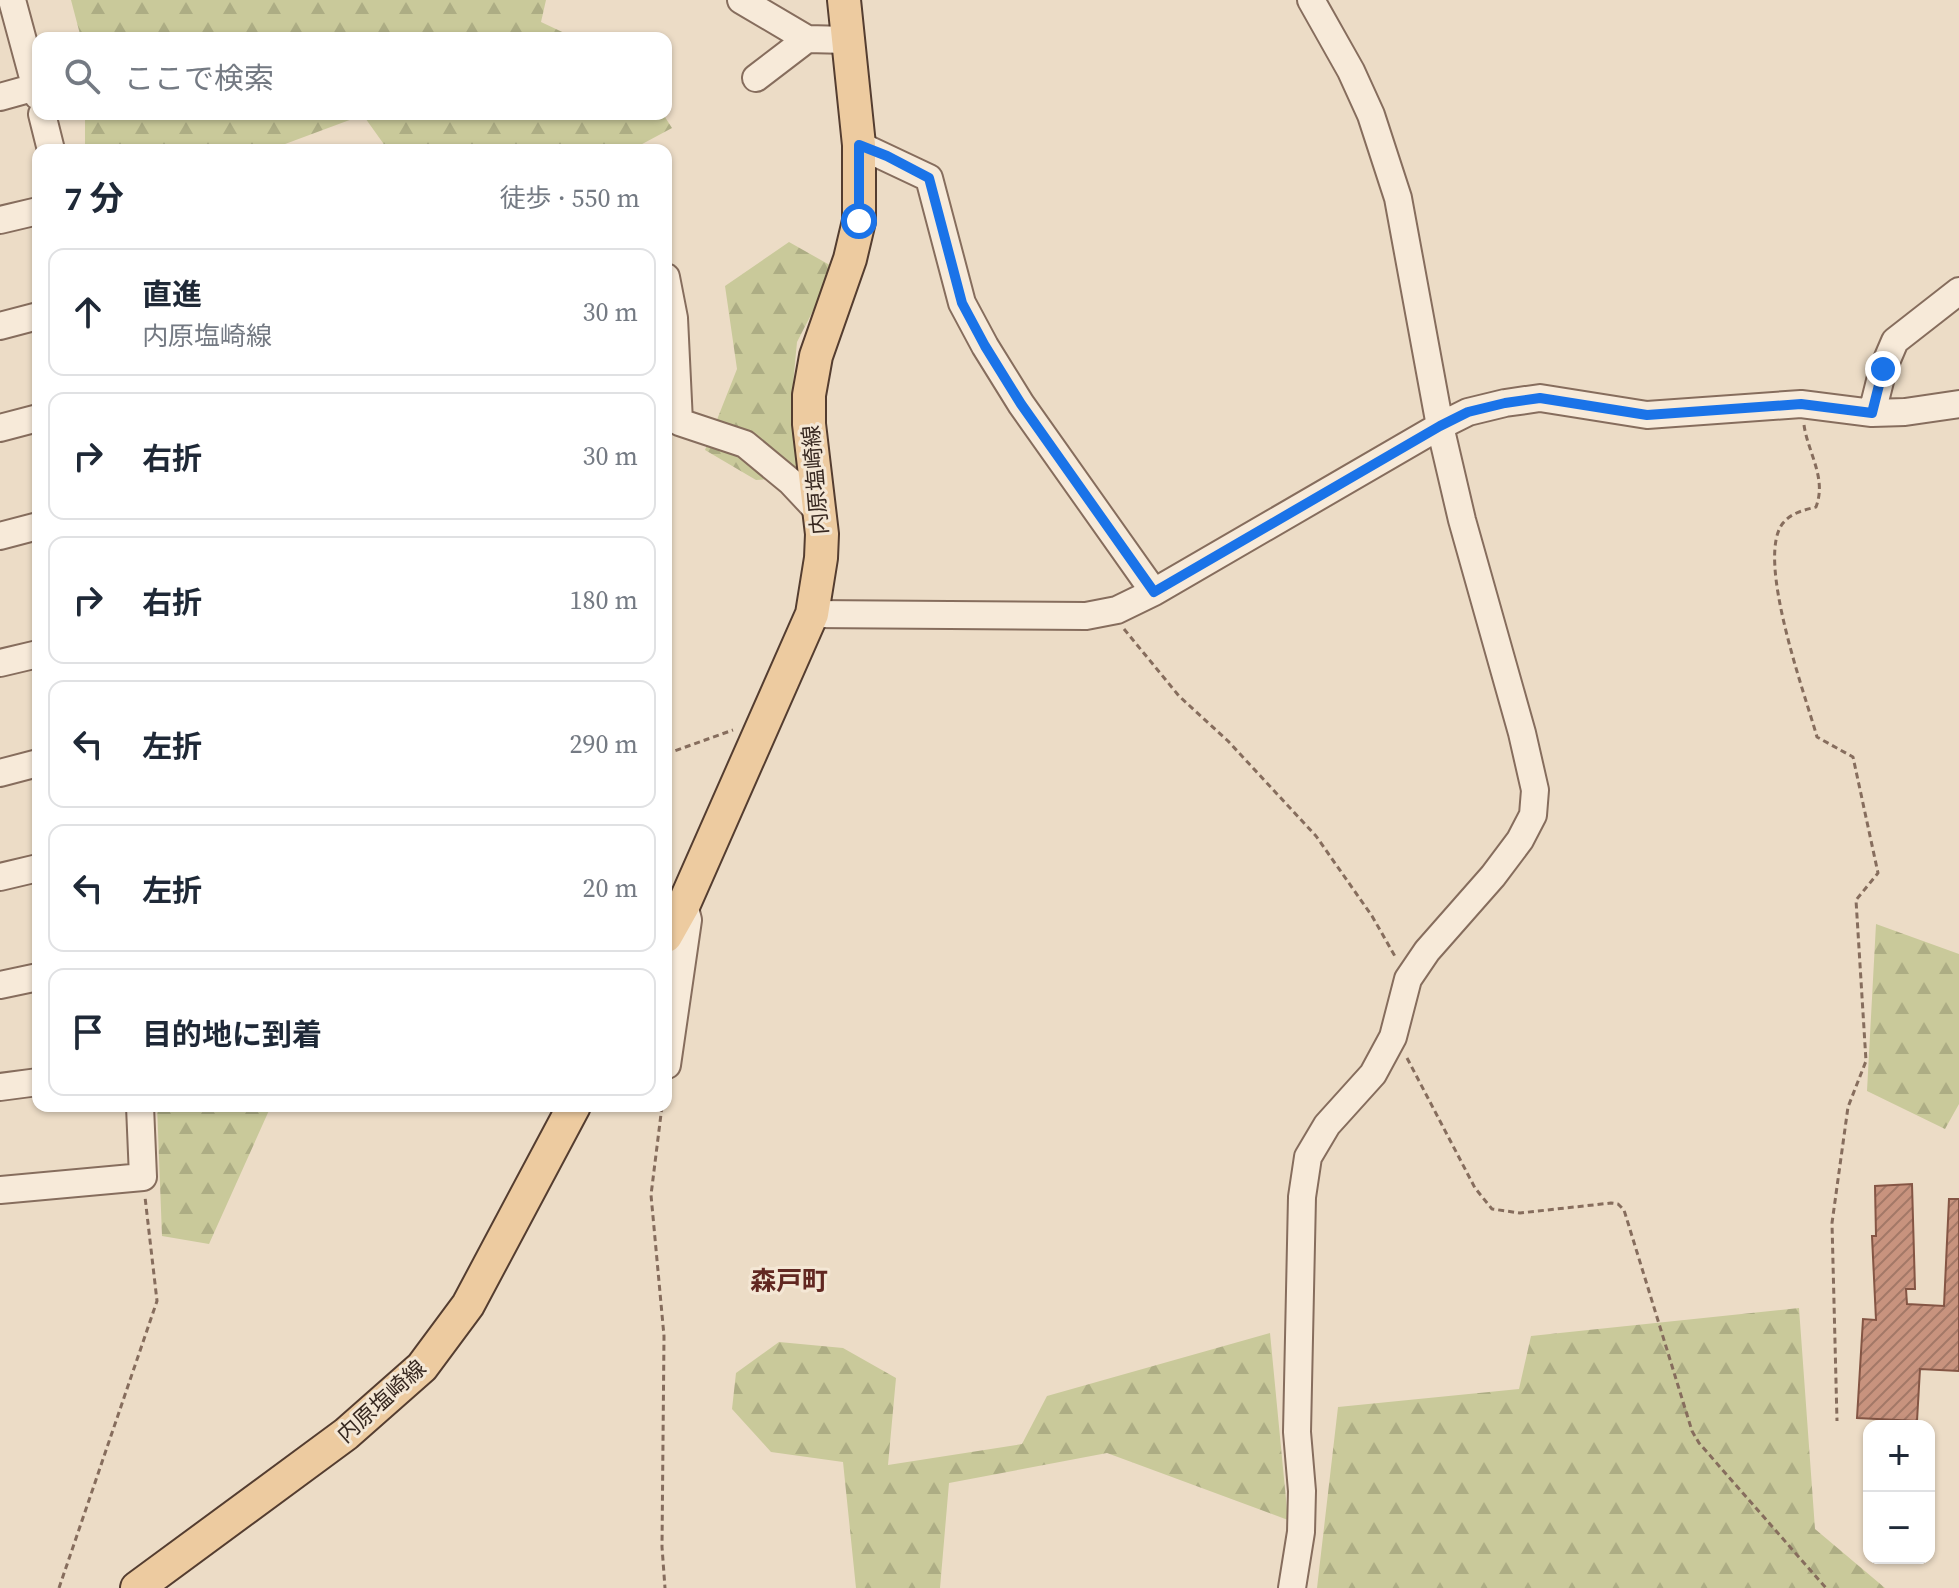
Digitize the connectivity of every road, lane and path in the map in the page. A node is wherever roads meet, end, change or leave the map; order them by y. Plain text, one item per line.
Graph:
1 (12, 0) edge
2 (741, 0) edge
3 (844, 0) edge
4 (1311, 0) edge
5 (807, 39) junction
6 (848, 40) junction
7 (32, 74) edge
8 (756, 78) dead end
9 (32, 93) edge
10 (0, 97) edge
11 (44, 120) edge
12 (50, 144) edge
13 (859, 145) junction
14 (32, 212) edge
15 (0, 220) edge
16 (1959, 291) edge
17 (672, 308) edge
18 (32, 318) edge
19 (0, 326) edge
20 (1801, 404) junction
21 (1959, 404) edge
22 (1872, 413) junction
23 (32, 420) edge
24 (1440, 426) junction
25 (0, 428) edge
26 (820, 513) junction
27 (32, 528) edge
28 (0, 536) edge
29 (1154, 592) junction
30 (1117, 610) junction
31 (812, 614) junction
32 (32, 655) edge
33 (0, 663) edge
34 (767, 719) junction
35 (672, 752) edge
36 (32, 765) edge
37 (0, 773) edge
38 (32, 869) edge
39 (0, 877) edge
40 (684, 904) junction
41 (672, 925) edge
42 (32, 978) edge
43 (1408, 979) junction
44 (0, 985) edge
45 (672, 1030) edge
46 (1393, 1037) junction
47 (32, 1083) edge
48 (0, 1087) edge
49 (140, 1112) edge
50 (571, 1112) edge
51 (661, 1112) edge
52 (143, 1177) junction
53 (0, 1190) edge
54 (1837, 1421) dead end
55 (59, 1588) edge
56 (137, 1588) edge
57 (665, 1588) edge
58 (1292, 1588) edge
59 (1826, 1588) edge

1 - 7 street
2 - 5 street
3 - 6 main road, 内原塩崎線
4 - 24 street
5 - 6 street
5 - 8 street
6 - 13 main road, 内原塩崎線
9 - 10 street
11 - 12 street
13 - 26 main road, 内原塩崎線
13 - 29 street
14 - 15 street
16 - 22 street
17 - 26 street
18 - 19 street
20 - 22 street
20 - 24 street
20 - 54 path
21 - 22 street
23 - 25 street
24 - 29 street
24 - 43 street
26 - 31 main road, 内原塩崎線
27 - 28 street
29 - 30 street
30 - 31 street
30 - 43 path
31 - 34 main road, 内原塩崎線
32 - 33 street
34 - 35 path
34 - 40 main road, 内原塩崎線
36 - 37 street
38 - 39 street
40 - 41 main road, 内原塩崎線
40 - 45 street
42 - 44 street
43 - 46 street
46 - 58 street
46 - 59 path
47 - 48 street
49 - 52 street
50 - 56 main road, 内原塩崎線
51 - 57 path
52 - 53 street
52 - 55 path

